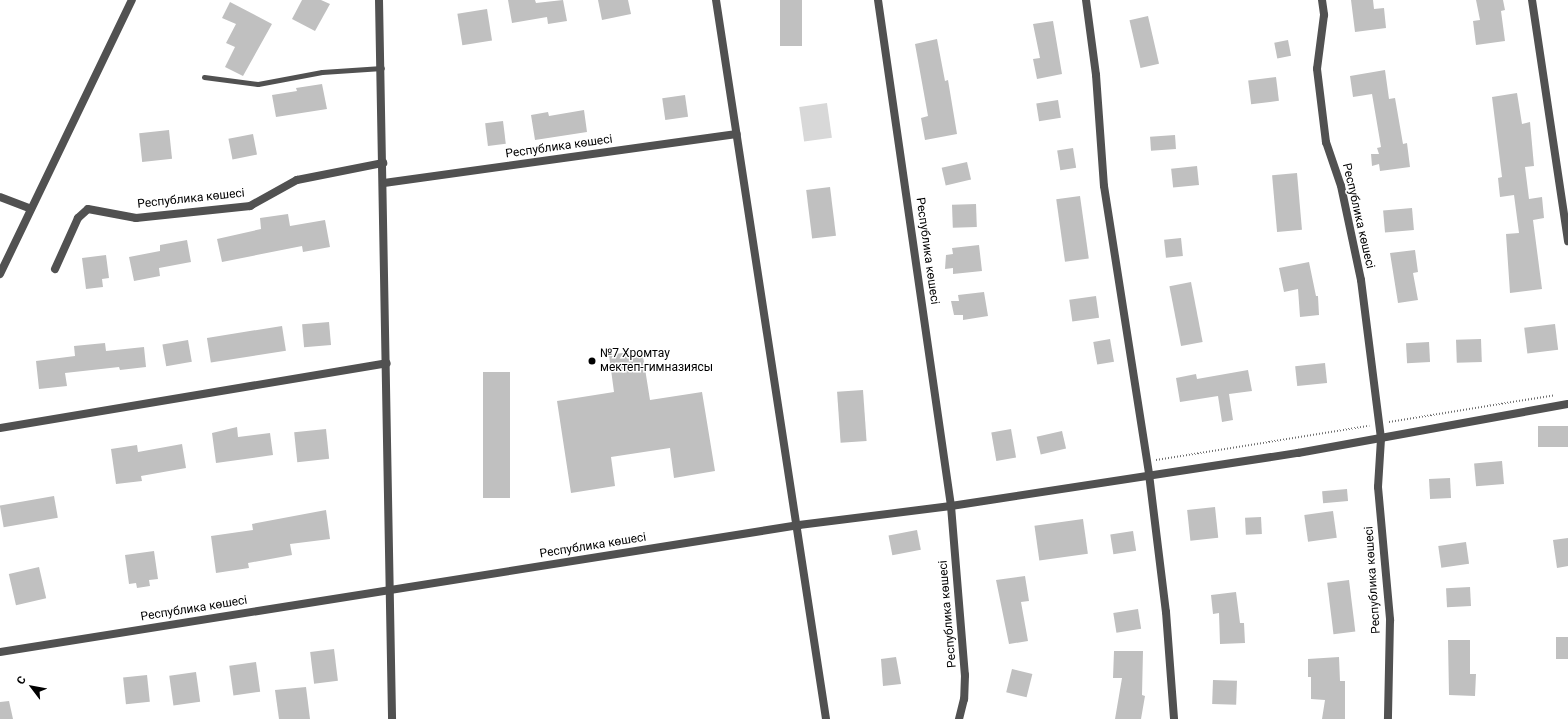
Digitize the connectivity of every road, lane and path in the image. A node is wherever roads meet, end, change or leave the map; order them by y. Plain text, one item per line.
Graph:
1 (132, 0) edge
2 (379, 0) edge
3 (716, 0) edge
4 (878, 0) edge
5 (1086, 0) edge
6 (1322, 0) edge
7 (1532, 0) edge
8 (382, 68) junction
9 (204, 77) dead end
10 (737, 134) junction
11 (383, 163) junction
12 (384, 183) junction
13 (0, 197) edge
14 (31, 209) junction
15 (1568, 241) edge
16 (55, 269) dead end
17 (0, 274) edge
18 (387, 363) junction
19 (1560, 394) dead end
20 (1568, 404) edge
21 (1379, 424) junction
22 (0, 428) edge
23 (1381, 438) junction
24 (1147, 462) junction
25 (1149, 474) junction
26 (951, 506) junction
27 (798, 525) junction
28 (391, 590) junction
29 (0, 652) edge
30 (392, 719) edge
31 (826, 719) edge
32 (959, 719) edge
33 (1174, 719) edge
34 (1388, 719) edge

1 - 14 street
2 - 8 street
3 - 10 street
4 - 26 street, Республика көшесі
5 - 24 street
6 - 21 street, Республика көшесі
7 - 15 street
8 - 9 lane
8 - 11 street
10 - 12 street, Республика көшесі
10 - 27 street
11 - 12 street
11 - 16 street, Республика көшесі
12 - 18 street
13 - 14 street
14 - 17 street
18 - 22 street
18 - 28 street
19 - 21 path
20 - 23 street, Республика көшесі
21 - 23 street, Республика көшесі
21 - 24 path
23 - 25 street, Республика көшесі
23 - 34 street, Республика көшесі
24 - 25 street
25 - 26 street, Республика көшесі
25 - 33 street
26 - 27 street, Республика көшесі
26 - 32 street, Республика көшесі
27 - 28 street, Республика көшесі
27 - 31 street
28 - 29 street, Республика көшесі
28 - 30 street

